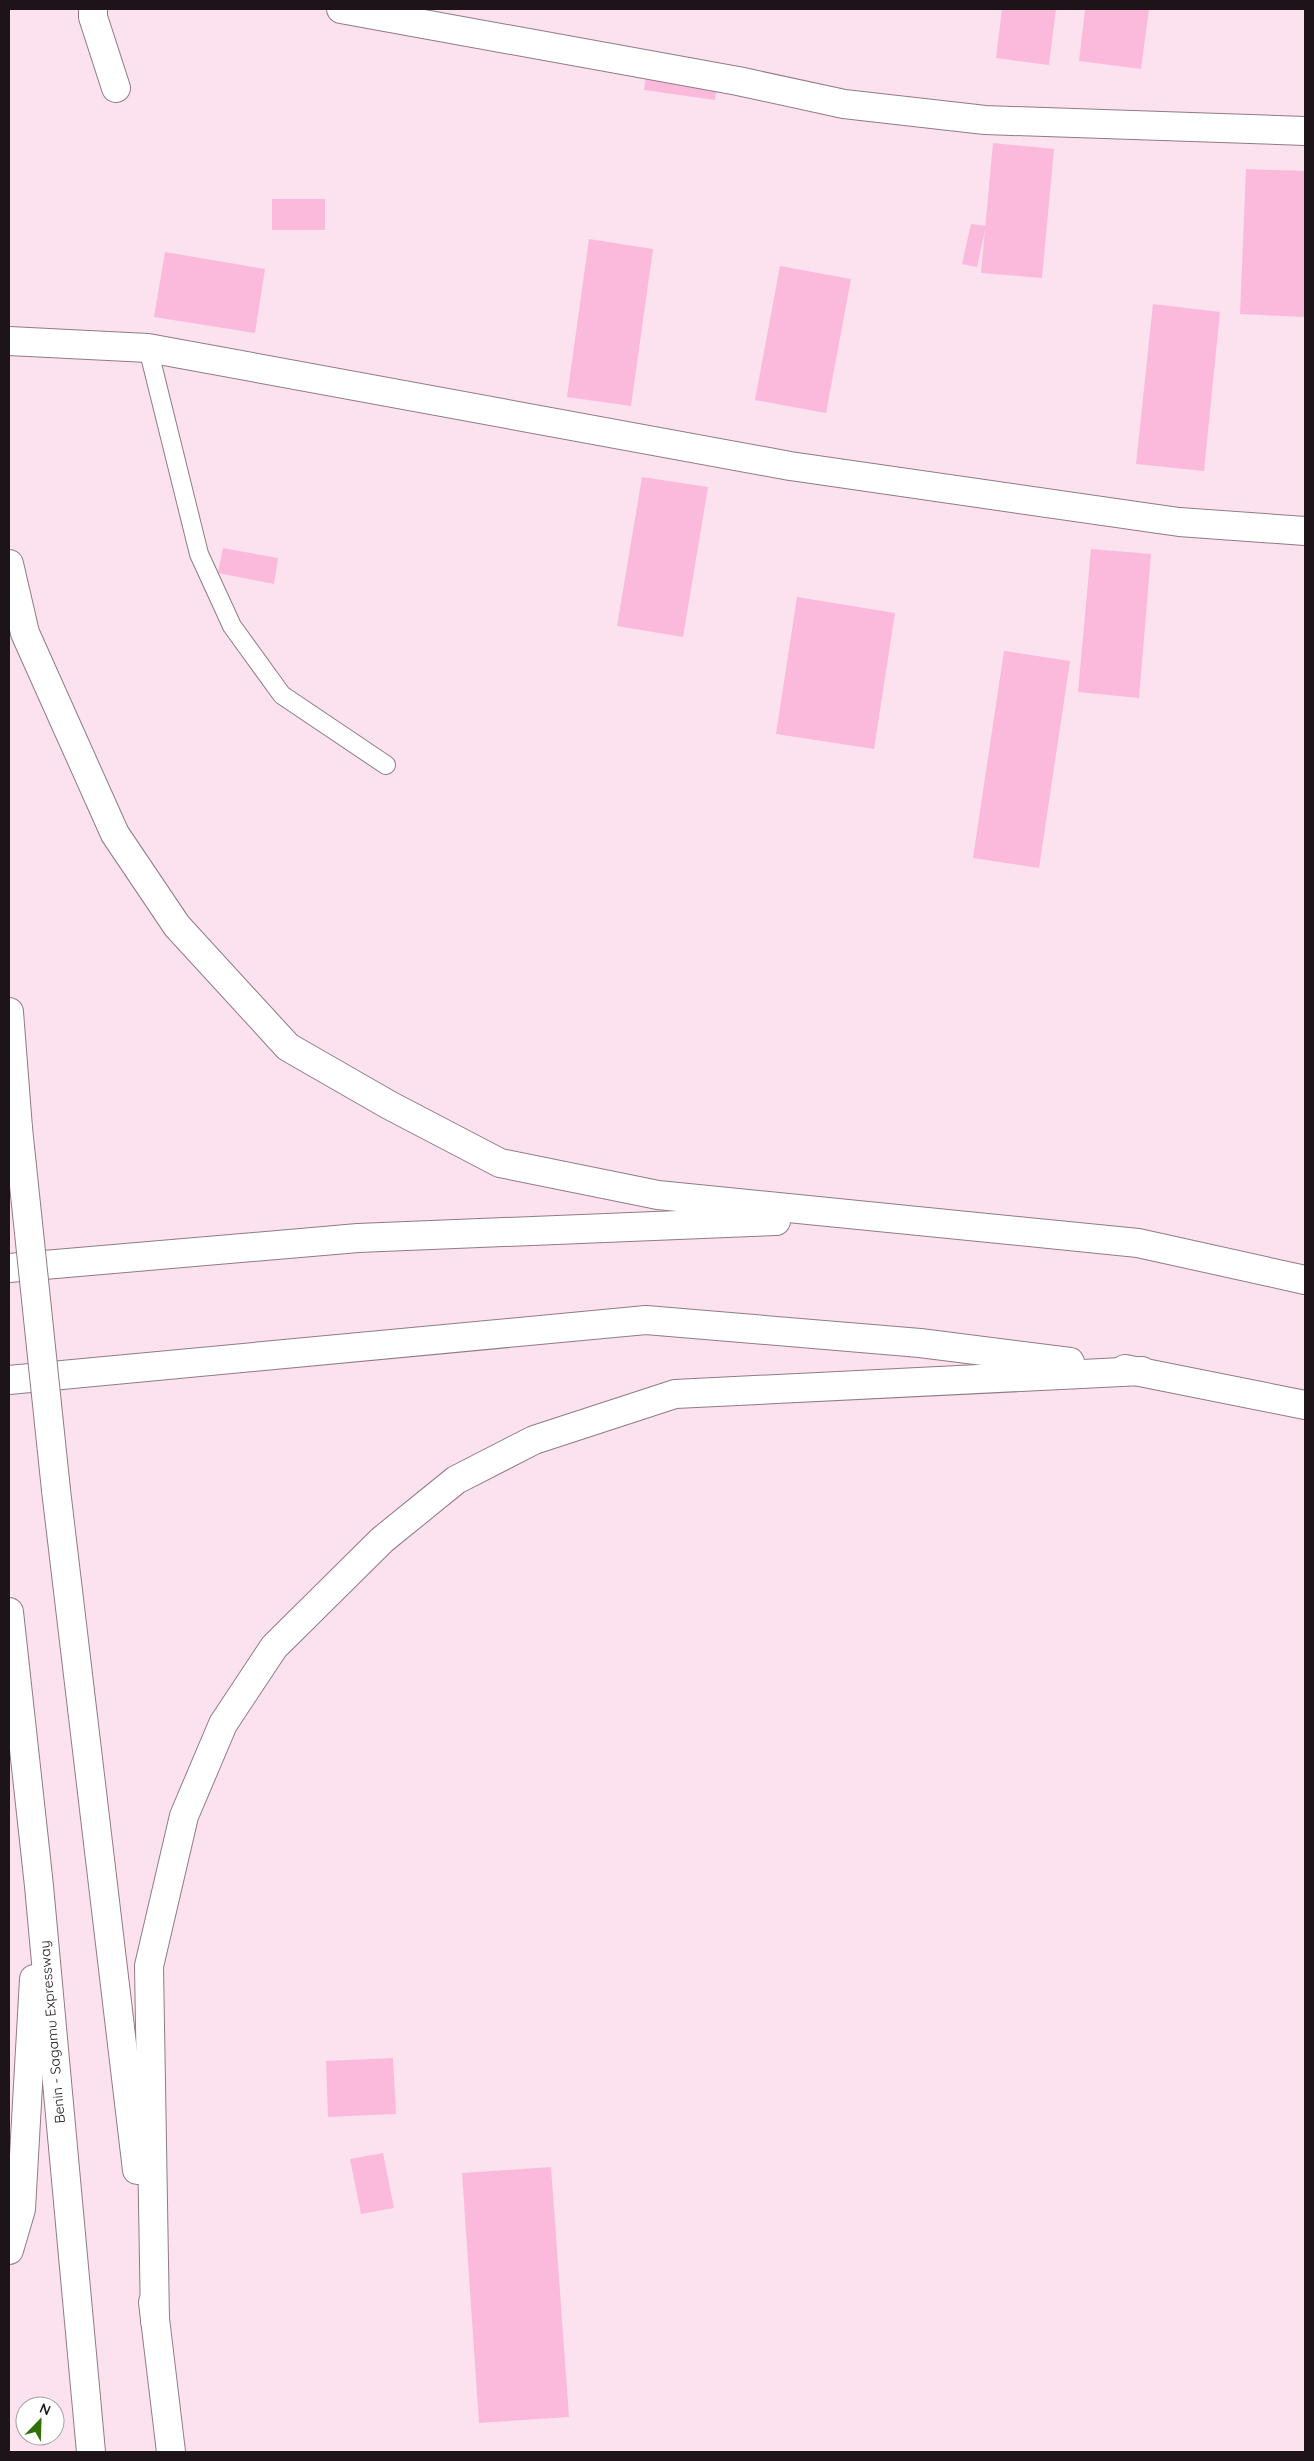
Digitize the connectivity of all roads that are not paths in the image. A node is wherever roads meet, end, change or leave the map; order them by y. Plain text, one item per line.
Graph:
1 (93, 9) edge
2 (340, 9) edge
3 (116, 88) dead end
4 (1305, 131) edge
5 (9, 341) edge
6 (148, 348) junction
7 (1305, 531) edge
8 (9, 564) edge
9 (386, 764) dead end
10 (9, 1012) edge
11 (882, 1217) junction
12 (9, 1268) edge
13 (1305, 1280) edge
14 (1142, 1371) junction
15 (9, 1380) edge
16 (1305, 1406) edge
17 (9, 1612) edge
18 (39, 1886) junction
19 (9, 2250) edge
20 (156, 2321) junction
21 (91, 2452) edge
22 (171, 2452) edge

1 - 3 main road
2 - 4 main road
5 - 6 main road
6 - 7 main road
6 - 9 lane
8 - 11 main road
10 - 20 main road, bridge
11 - 12 main road
11 - 13 main road
14 - 15 main road
14 - 16 main road
14 - 20 main road
17 - 18 main road, Benin - Sagamu Expressway
18 - 19 main road
18 - 21 main road, Benin - Sagamu Expressway
20 - 22 main road

